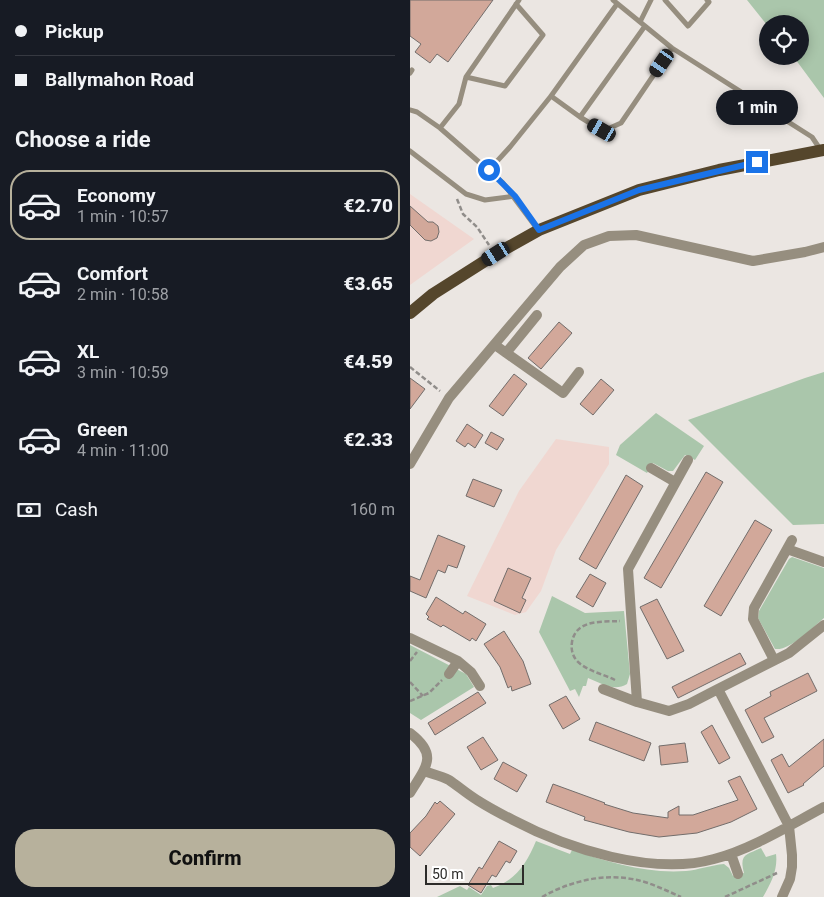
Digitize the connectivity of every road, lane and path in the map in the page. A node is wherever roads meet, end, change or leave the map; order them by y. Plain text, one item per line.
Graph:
1 (651, 0) edge
2 (665, 0) edge
3 (707, 0) edge
4 (518, 2) edge
5 (615, 2) edge
6 (640, 22) junction
7 (645, 26) junction
8 (672, 48) junction
9 (466, 77) junction
10 (551, 96) junction
11 (410, 110) edge
12 (580, 117) junction
13 (440, 128) junction
14 (822, 150) edge
15 (410, 151) edge
16 (489, 170) junction
17 (449, 182) junction
18 (515, 196) junction
19 (539, 230) junction
20 (824, 246) edge
21 (496, 254) junction
22 (410, 312) edge
23 (537, 315) dead end
24 (495, 344) junction
25 (506, 353) junction
26 (410, 367) edge
27 (579, 372) dead end
28 (449, 398) junction
29 (688, 460) dead end
30 (410, 464) edge
31 (651, 468) dead end
32 (675, 482) junction
33 (824, 562) edge
34 (631, 620) junction
35 (824, 625) edge
36 (410, 638) edge
37 (774, 660) junction
38 (458, 661) junction
39 (449, 674) joint
40 (616, 681) dead end
41 (410, 682) edge
42 (480, 686) dead end
43 (603, 689) dead end
44 (718, 689) junction
45 (424, 696) junction
46 (410, 701) edge
47 (637, 702) junction
48 (410, 733) edge
49 (424, 771) junction
50 (410, 793) edge
51 (824, 807) edge
52 (789, 826) junction
53 (731, 854) junction
54 (777, 873) dead end
55 (738, 874) dead end
56 (542, 897) edge
57 (680, 897) edge
58 (725, 897) edge
59 (782, 897) edge

1 - 6 lane
2 - 3 lane
4 - 9 lane
4 - 9 lane
5 - 6 lane
5 - 10 lane
6 - 7 lane
7 - 8 lane
7 - 12 lane
8 - 12 lane
8 - 14 lane
9 - 13 lane
10 - 12 lane
10 - 16 lane
11 - 13 lane
13 - 16 lane
14 - 19 main road
15 - 17 lane
16 - 18 lane
17 - 18 lane
17 - 21 path
18 - 19 lane
19 - 21 main road
20 - 24 street
21 - 22 main road
23 - 25 street
24 - 25 street
24 - 28 street
25 - 27 street
26 - 28 path
28 - 30 street
29 - 32 street
31 - 32 street
32 - 34 street
33 - 37 street
34 - 40 path
34 - 47 street
35 - 37 street
36 - 38 street
37 - 44 street
38 - 39 street
38 - 42 street
39 - 45 path
41 - 45 path
43 - 47 street
44 - 47 street
44 - 52 street
45 - 46 path
48 - 49 street
49 - 50 street
49 - 53 street
51 - 52 street
52 - 53 street
52 - 59 street
53 - 55 street
54 - 58 path
56 - 57 path

